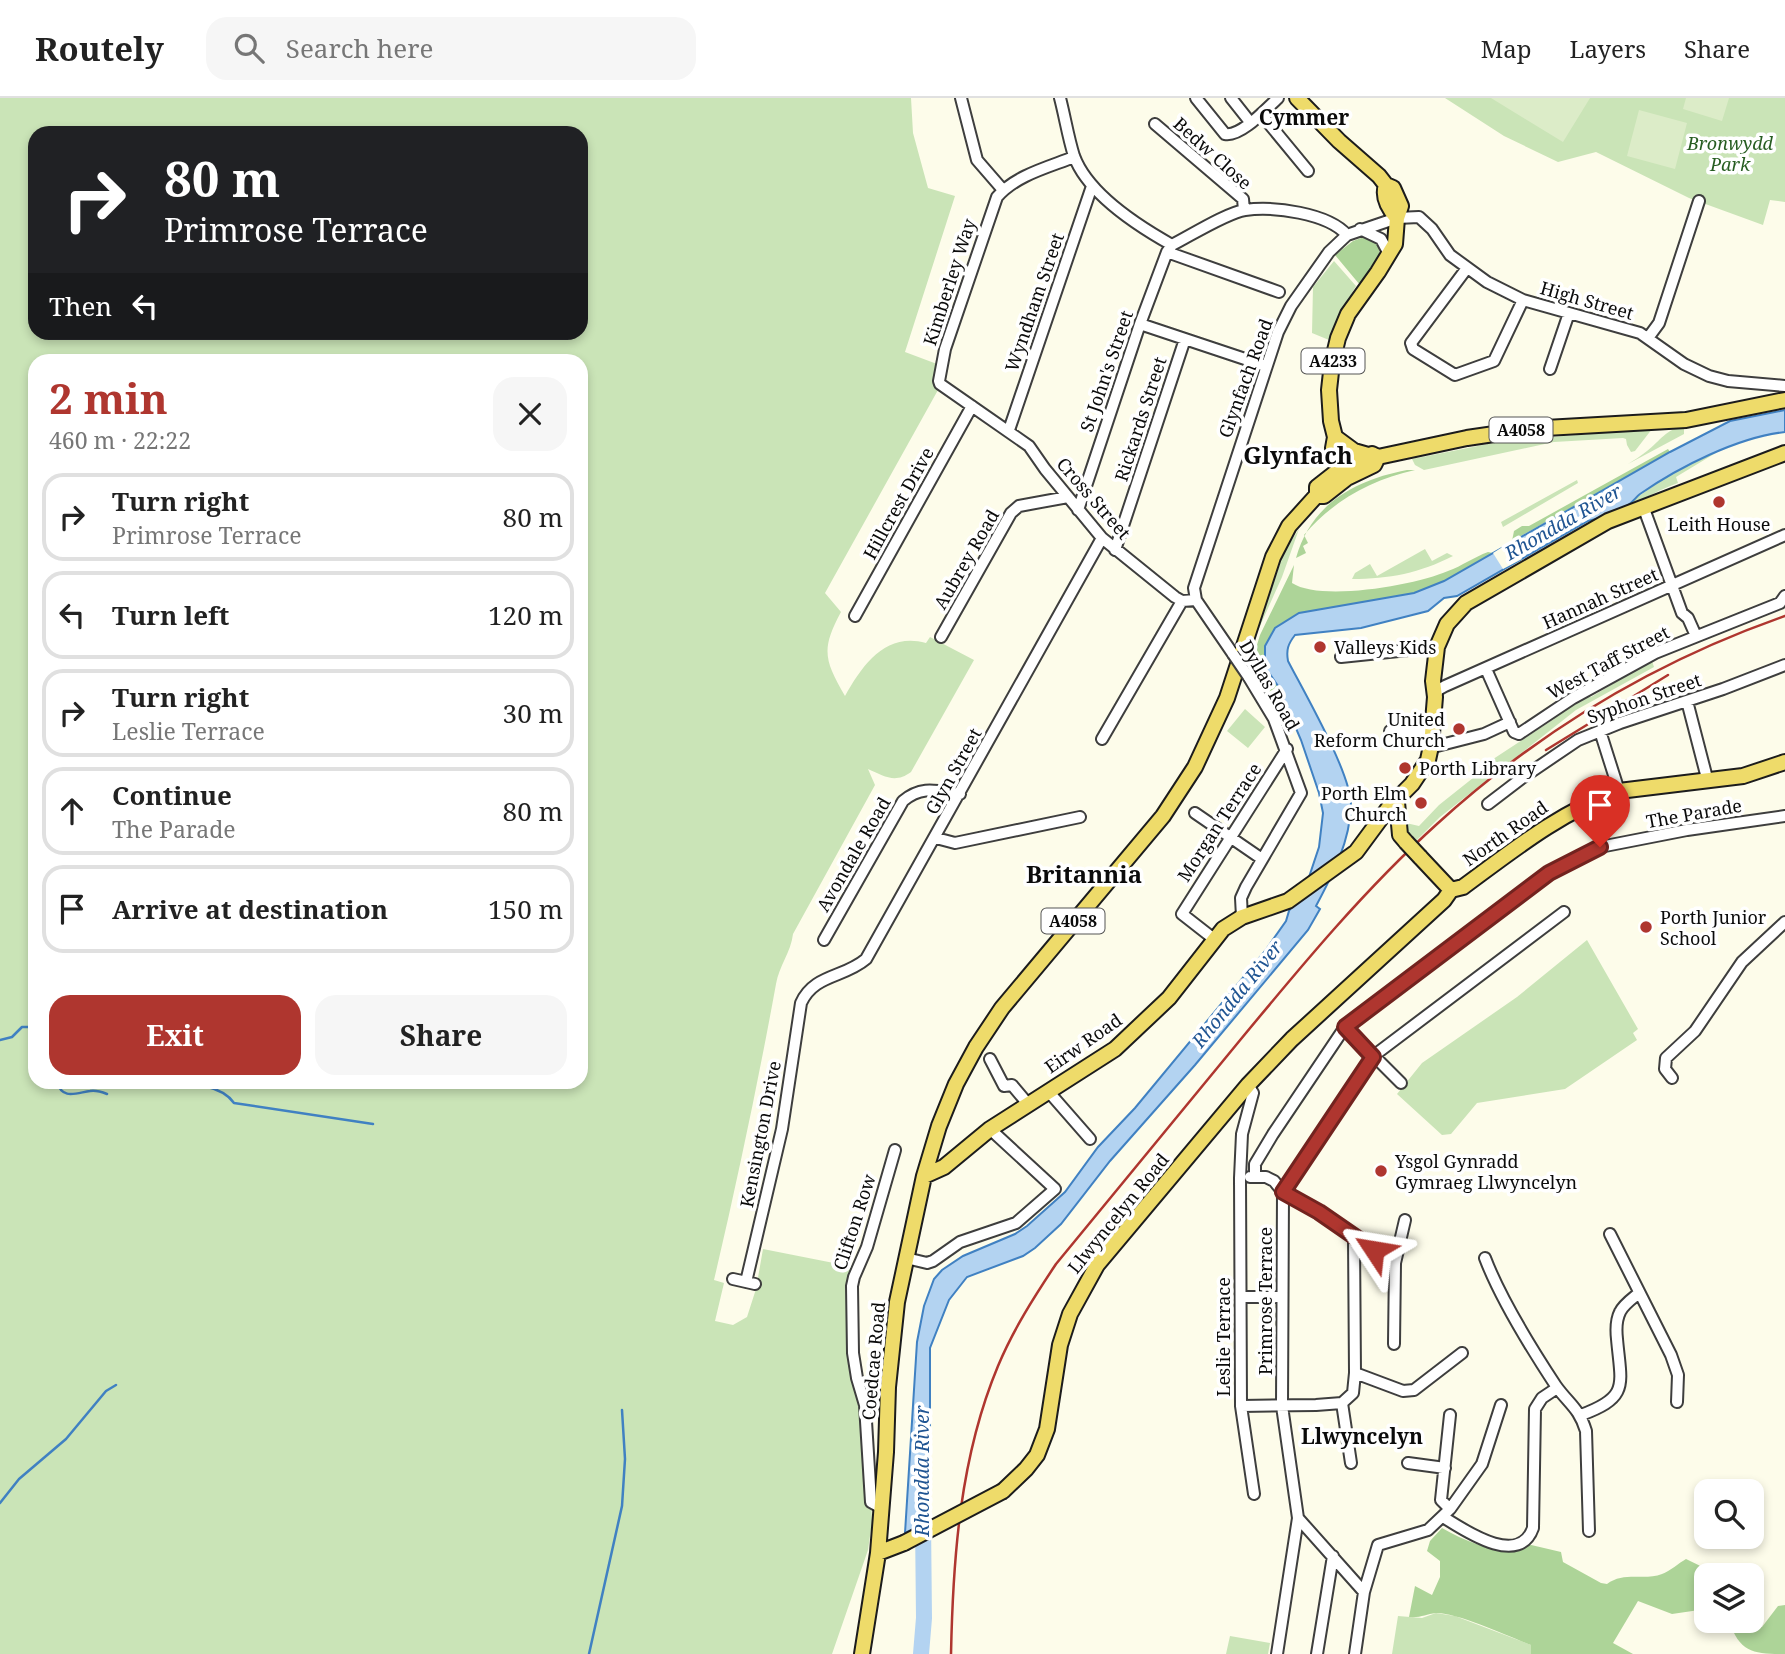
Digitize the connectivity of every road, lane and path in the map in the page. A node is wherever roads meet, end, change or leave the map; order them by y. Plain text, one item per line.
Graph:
1 (961, 98) edge
2 (1060, 98) edge
3 (1196, 98) edge
4 (1231, 98) edge
5 (1278, 98) edge
6 (1303, 100) edge
7 (1261, 114) junction
8 (1250, 122) junction
9 (1154, 124) dead end
10 (1074, 157) junction
11 (1308, 171) dead end
12 (1093, 186) junction
13 (1003, 190) junction
14 (1699, 201) dead end
15 (1244, 210) junction
16 (1397, 218) junction
17 (1360, 229) junction
18 (1346, 235) junction
19 (1169, 248) junction
20 (1390, 254) junction
21 (1467, 268) junction
22 (1279, 292) dead end
23 (1524, 300) junction
24 (1569, 313) junction
25 (1140, 324) junction
26 (1648, 338) junction
27 (1185, 339) junction
28 (1266, 366) junction
29 (1550, 369) dead end
30 (1728, 381) junction
31 (1785, 386) edge
32 (1724, 393) dead end
33 (1785, 400) edge
34 (972, 407) junction
35 (1009, 430) junction
36 (1338, 439) junction
37 (1785, 453) edge
38 (1373, 456) junction
39 (1345, 473) junction
40 (1068, 497) junction
41 (1643, 506) junction
42 (1078, 510) junction
43 (1785, 535) edge
44 (1102, 538) junction
45 (1115, 550) junction
46 (1671, 585) junction
47 (1785, 597) edge
48 (1196, 600) junction
49 (1182, 601) junction
50 (855, 616) dead end
51 (1696, 636) junction
52 (941, 637) dead end
53 (1437, 647) junction
54 (1341, 657) dead end
55 (1784, 667) edge
56 (1486, 669) junction
57 (1435, 697) junction
58 (1687, 701) junction
59 (1510, 722) junction
60 (1432, 730) junction
61 (1390, 731) dead end
62 (1600, 731) junction
63 (1102, 739) dead end
64 (1431, 746) junction
65 (1287, 749) junction
66 (1785, 762) edge
67 (1708, 782) junction
68 (1619, 792) junction
69 (960, 794) junction
70 (1397, 802) junction
71 (1488, 804) dead end
72 (1195, 813) dead end
73 (1785, 816) edge
74 (1080, 817) dead end
75 (1370, 836) junction
76 (1230, 837) junction
77 (936, 838) junction
78 (1403, 838) junction
79 (1262, 859) junction
80 (1451, 890) junction
81 (1564, 912) dead end
82 (1242, 917) junction
83 (1785, 922) edge
84 (1214, 939) junction
85 (824, 940) dead end
86 (806, 992) joint
87 (1345, 1027) junction
88 (1373, 1057) junction
89 (990, 1059) dead end
90 (1672, 1078) dead end
91 (1401, 1083) dead end
92 (1248, 1085) junction
93 (1048, 1091) junction
94 (1028, 1104) junction
95 (990, 1129) junction
96 (1090, 1139) dead end
97 (895, 1150) dead end
98 (924, 1176) junction
99 (1255, 1176) junction
100 (1240, 1178) junction
101 (1283, 1192) junction
102 (1405, 1220) dead end
103 (1609, 1234) dead end
104 (1354, 1238) junction
105 (906, 1258) junction
106 (1485, 1258) dead end
107 (1395, 1263) junction
108 (733, 1279) dead end
109 (1639, 1293) junction
110 (1241, 1297) junction
111 (1282, 1297) junction
112 (1394, 1344) dead end
113 (1462, 1353) dead end
114 (1355, 1373) junction
115 (1557, 1388) junction
116 (1677, 1402) dead end
117 (1342, 1403) junction
118 (1501, 1405) dead end
119 (1241, 1406) junction
120 (1282, 1406) junction
121 (1450, 1415) dead end
122 (1581, 1415) junction
123 (1351, 1463) dead end
124 (1408, 1463) dead end
125 (1445, 1468) junction
126 (1254, 1494) dead end
127 (882, 1508) junction
128 (1446, 1513) junction
129 (1298, 1518) junction
130 (1589, 1531) dead end
131 (878, 1553) junction
132 (1333, 1556) junction
133 (1364, 1592) junction
134 (862, 1654) edge
135 (1276, 1654) edge
136 (1317, 1654) edge
137 (1355, 1654) edge

1 - 13 street
2 - 10 street
3 - 8 street
4 - 8 street
5 - 7 street
6 - 16 main road
7 - 8 street
7 - 11 street
9 - 15 street, Bedw Close
10 - 12 street
10 - 13 street
12 - 19 street
12 - 35 street, Wyndham Street
13 - 34 street, Kimberley Way
14 - 26 street
15 - 18 street
15 - 19 street
16 - 17 street, Glynfach Road
16 - 20 main road, A4233
16 - 21 street, High Street
17 - 18 street, Glynfach Road
17 - 20 street
18 - 28 street, Glynfach Road
19 - 22 street
19 - 25 street, St John's Street
20 - 36 main road, A4233
21 - 23 street, High Street
21 - 23 street
23 - 24 street, High Street
24 - 26 street, High Street
24 - 29 street
25 - 27 street
25 - 42 street, St John's Street
26 - 30 street, High Street
27 - 28 street
27 - 45 street, Rickards Street
28 - 48 street, Glynfach Road
30 - 31 street, High Street
30 - 32 street
33 - 38 main road, A4058
34 - 35 street, Kimberley Way
34 - 50 street, Hillcrest Drive
35 - 40 street, Cross Street
36 - 38 main road
36 - 39 main road, A4233
37 - 41 main road
38 - 39 main road, A4058
39 - 98 main road, A4058
40 - 42 street, Cross Street
40 - 52 street, Aubrey Road
41 - 46 street
41 - 53 main road
42 - 44 street, Cross Street
43 - 46 street, Hannah Street
44 - 45 street, Cross Street
44 - 69 street, Glyn Street
45 - 49 street, Cross Street
46 - 51 street
46 - 56 street, Hannah Street
47 - 51 street, West Taff Street
48 - 49 street
48 - 65 street, Dyllas Road, bridge
49 - 63 street
51 - 59 street, West Taff Street
53 - 54 street
53 - 57 main road
55 - 58 street, Syphon Street
56 - 57 street, Hannah Street
56 - 59 street
57 - 60 main road
58 - 62 street, Syphon Street
58 - 67 street
59 - 64 street
60 - 61 street
60 - 64 main road
62 - 68 street
62 - 71 street, Syphon Street
64 - 70 main road, Eirw Road
65 - 76 street, Morgan Terrace
65 - 79 street, Dyllas Road
66 - 67 main road, North Road
67 - 68 main road, North Road
68 - 80 main road, North Road
69 - 77 street, Glyn Street
69 - 85 street, Avondale Road
70 - 75 main road, Eirw Road
70 - 78 main road
72 - 76 street
73 - 87 street, The Parade
74 - 77 street
75 - 78 main road
75 - 82 main road, Eirw Road
76 - 79 street
76 - 84 street, Morgan Terrace
77 - 86 street, Glyn Street
78 - 80 main road, bridge
79 - 82 street
80 - 92 main road, Llwyncelyn Road
81 - 88 street
82 - 84 main road, Eirw Road
83 - 90 street
84 - 93 main road, Eirw Road
86 - 108 street, Kensington Drive
87 - 88 street
87 - 99 street
88 - 91 street
88 - 101 street
89 - 94 street
92 - 100 street, Leslie Terrace
92 - 131 main road, Llwyncelyn Road, bridge
93 - 94 main road, Eirw Road
93 - 96 street
94 - 95 main road, Eirw Road
95 - 98 main road, Eirw Road
95 - 105 street
97 - 127 street, Clifton Row
98 - 105 main road, Coedcae Road / A4058
99 - 100 street
99 - 101 street
100 - 110 street, Leslie Terrace
101 - 104 street
101 - 111 street, Primrose Terrace
102 - 107 street
103 - 109 street
104 - 107 street
104 - 114 street
105 - 127 main road, Coedcae Road / A4058
106 - 115 street
107 - 112 street
109 - 116 street
109 - 122 street
110 - 111 street
110 - 119 street, Leslie Terrace
111 - 120 street, Primrose Terrace
113 - 114 street
114 - 117 street
115 - 122 street
115 - 128 street
117 - 120 street
117 - 123 street
118 - 128 street
119 - 120 street
119 - 126 street, Leslie Terrace
120 - 129 street, Primrose Terrace
121 - 125 street
122 - 130 street
124 - 125 street
125 - 128 street
127 - 131 main road, Coedcae Road / A4058
128 - 133 street
129 - 132 street
129 - 135 street, Primrose Terrace
131 - 134 main road, A4058
132 - 133 street
132 - 136 street
133 - 137 street

